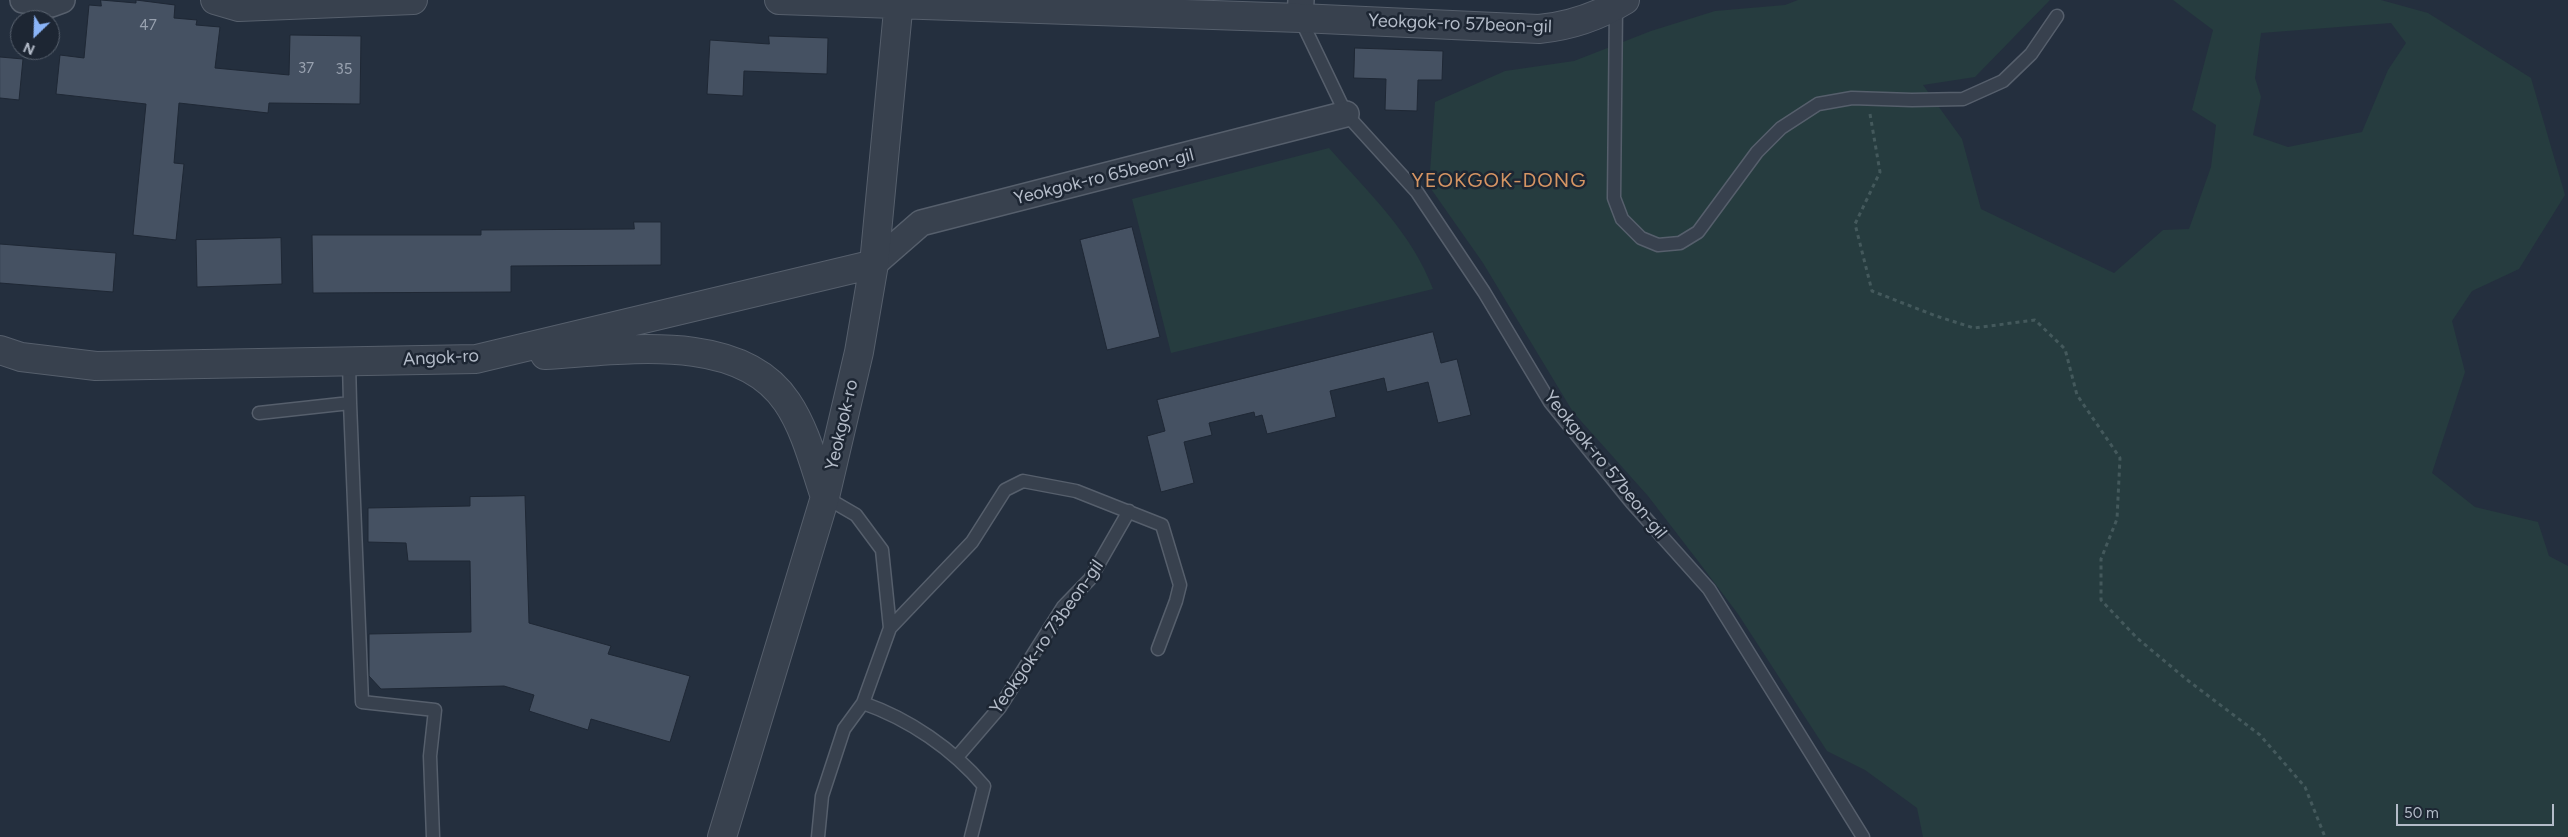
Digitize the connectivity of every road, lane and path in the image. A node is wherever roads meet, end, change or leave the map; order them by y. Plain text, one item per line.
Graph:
1 (23, 0) edge
2 (62, 0) edge
3 (215, 0) edge
4 (413, 0) edge
5 (778, 0) edge
6 (899, 2) edge
7 (308, 3) edge
8 (1620, 3) edge
9 (1300, 9) edge
10 (2057, 16) dead end
11 (1868, 99) junction
12 (1346, 114) junction
13 (874, 264) junction
14 (0, 350) edge
15 (476, 359) junction
16 (349, 362) junction
17 (350, 403) junction
18 (259, 413) dead end
19 (824, 497) junction
20 (1129, 511) junction
21 (890, 628) junction
22 (1158, 649) dead end
23 (863, 703) junction
24 (957, 757) junction
25 (432, 837) edge
26 (722, 837) edge
27 (818, 837) edge
28 (971, 837) edge
29 (1863, 837) edge
30 (2325, 837) edge

1 - 2 street
3 - 7 street
4 - 7 street
5 - 6 street, Yeokgok-ro 57beon-gil
6 - 9 street, Yeokgok-ro 57beon-gil
6 - 13 street, Yeokgok-ro
8 - 9 street, Yeokgok-ro 57beon-gil
8 - 11 lane
9 - 12 lane, Yeokgok-ro 57beon-gil
10 - 11 lane
11 - 30 path
12 - 13 street, Yeokgok-ro 65beon-gil
12 - 29 lane, Yeokgok-ro 57beon-gil
13 - 15 street, Angok-ro
13 - 19 street, Yeokgok-ro
14 - 16 street, Angok-ro
15 - 16 street, Angok-ro
15 - 19 street
16 - 17 lane
17 - 18 lane
17 - 25 lane
19 - 21 lane
19 - 26 street, Yeokgok-ro
20 - 21 lane
20 - 22 lane
20 - 24 lane, Yeokgok-ro 73beon-gil
21 - 23 lane
23 - 24 lane
23 - 27 lane
24 - 28 lane

